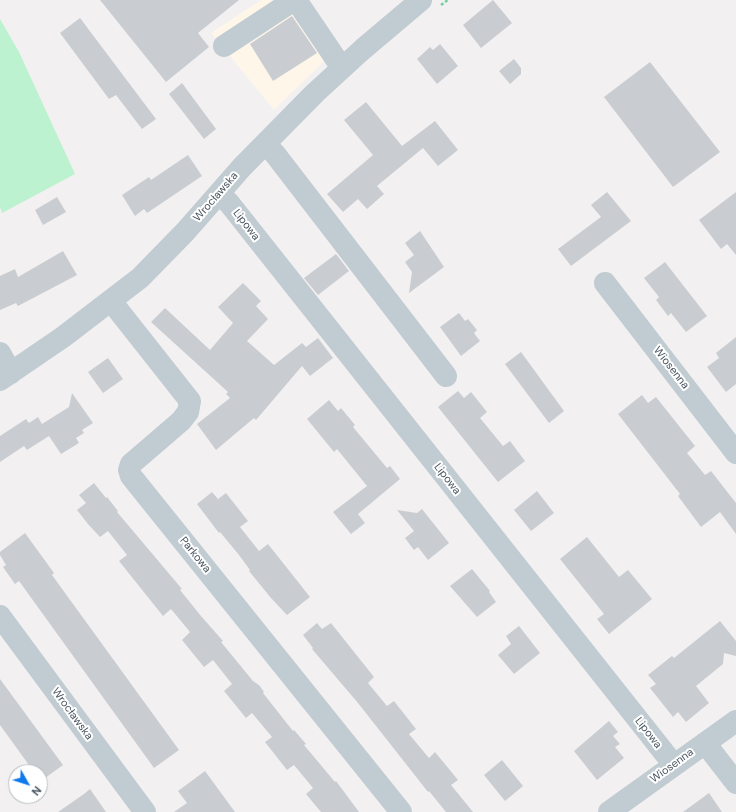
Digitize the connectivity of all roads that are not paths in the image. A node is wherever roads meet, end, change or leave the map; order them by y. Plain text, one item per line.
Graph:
1 (295, 0) edge
2 (421, 0) edge
3 (224, 46) dead end
4 (342, 68) junction
5 (265, 144) junction
6 (219, 194) junction
7 (605, 283) dead end
8 (111, 301) junction
9 (0, 353) edge
10 (446, 376) dead end
11 (5, 377) edge
12 (736, 453) edge
13 (0, 616) edge
14 (736, 721) edge
15 (705, 743) junction
16 (674, 765) junction
17 (736, 783) edge
18 (615, 811) edge
19 (145, 812) edge
20 (401, 812) edge

1 - 3 street
1 - 4 street
2 - 4 street, Wrocławska
4 - 5 street, Wrocławska
5 - 6 street, Wrocławska
5 - 10 street
6 - 8 street, Wrocławska
6 - 16 street, Lipowa
7 - 12 street, Wiosenna
8 - 11 street, Wrocławska
8 - 20 street, Parkowa
9 - 11 street
13 - 19 street, Wrocławska
14 - 15 street, Wiosenna
15 - 16 street, Wiosenna
15 - 17 street
16 - 18 street, Wiosenna

